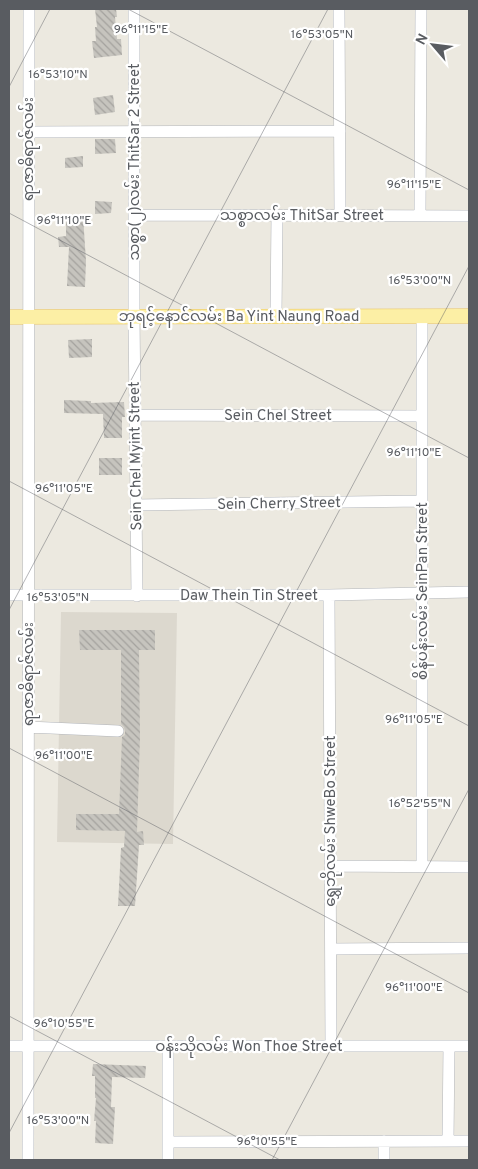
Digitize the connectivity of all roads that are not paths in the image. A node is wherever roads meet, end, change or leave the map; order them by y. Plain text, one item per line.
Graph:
1 (29, 9) edge
2 (134, 9) edge
3 (339, 9) edge
4 (420, 9) edge
5 (340, 131) junction
6 (28, 132) junction
7 (134, 132) junction
8 (134, 215) junction
9 (277, 215) junction
10 (340, 215) junction
11 (420, 215) junction
12 (469, 216) edge
13 (28, 316) junction
14 (134, 316) junction
15 (276, 316) junction
16 (422, 316) junction
17 (469, 316) edge
18 (9, 317) edge
19 (135, 415) junction
20 (422, 416) junction
21 (422, 502) junction
22 (136, 505) junction
23 (469, 592) edge
24 (422, 593) junction
25 (9, 595) edge
26 (330, 595) junction
27 (28, 596) junction
28 (137, 596) junction
29 (28, 727) junction
30 (118, 731) dead end
31 (330, 866) junction
32 (422, 867) junction
33 (469, 867) edge
34 (469, 948) edge
35 (331, 949) junction
36 (9, 1046) edge
37 (28, 1046) junction
38 (168, 1046) junction
39 (331, 1046) junction
40 (449, 1046) junction
41 (469, 1046) edge
42 (384, 1141) junction
43 (448, 1141) junction
44 (469, 1141) edge
45 (168, 1142) junction
46 (28, 1160) edge
47 (168, 1160) edge
48 (384, 1160) edge

1 - 6 street, ရာဇာဓိရာဇ်လမ်း
2 - 7 street, သစ္စာ(၂)လမ်း ThitSar 2 Street
3 - 5 street
4 - 11 street
5 - 7 street
5 - 10 street
6 - 7 street
6 - 13 street, ရာဇာဓိရာဇ်လမ်း
7 - 8 street, သစ္စာ(၂)လမ်း ThitSar 2 Street
8 - 9 street, သစ္စာလမ်း ThitSar Street
8 - 14 street, သစ္စာ(၂)လမ်း ThitSar 2 Street
9 - 10 street, သစ္စာလမ်း ThitSar Street
9 - 15 street
10 - 11 street, သစ္စာလမ်း ThitSar Street
11 - 12 street, သစ္စာလမ်း ThitSar Street
13 - 14 main road, ဘုရင့်နောင်လမ်း Ba Yint Naung Road
13 - 18 main road, ဘုရင့်နောင်လမ်း Ba Yint Naung Road
13 - 27 street, ရာဇာဓိရာဇ်လမ်း
14 - 15 main road, ဘုရင့်နောင်လမ်း Ba Yint Naung Road
14 - 19 street, Sein Chel Myint Street
15 - 16 main road, ဘုရင့်နောင်လမ်း Ba Yint Naung Road
16 - 17 main road, ဘုရင့်နောင်လမ်း Ba Yint Naung Road
16 - 20 street, စိန်ပန်းလမ်း SeinPan Street
19 - 20 street, Sein Chel Street
19 - 22 street, Sein Chel Myint Street
20 - 21 street, စိန်ပန်းလမ်း SeinPan Street
21 - 22 street, Sein Cherry Street
21 - 24 street, စိန်ပန်းလမ်း SeinPan Street
22 - 28 street, Sein Chel Myint Street
23 - 24 street, Daw Thein Tin Street
24 - 26 street, Daw Thein Tin Street
24 - 32 street, စိန်ပန်းလမ်း SeinPan Street
25 - 27 street, Daw Thein Tin Street
26 - 28 street, Daw Thein Tin Street
26 - 31 street, ရွှေဘိုလမ်း ShweBo Street
27 - 28 street, Daw Thein Tin Street
27 - 29 street, ရာဇာဓိရာဇ်လမ်း
29 - 30 street
29 - 37 street, ရာဇာဓိရာဇ်လမ်း
31 - 32 street
31 - 35 street, ရွှေဘိုလမ်း ShweBo Street
32 - 33 street
34 - 35 street
35 - 39 street, ရွှေဘိုလမ်း ShweBo Street
36 - 37 street, ဝန်းသိုလမ်း Won Thoe Street
37 - 38 street, ဝန်းသိုလမ်း Won Thoe Street
37 - 46 street, ရာဇာဓိရာဇ်လမ်း
38 - 39 street, ဝန်းသိုလမ်း Won Thoe Street
38 - 45 street
39 - 40 street, ဝန်းသိုလမ်း Won Thoe Street
40 - 41 street, ဝန်းသိုလမ်း Won Thoe Street
40 - 43 street
42 - 43 street
42 - 45 street
42 - 48 street
43 - 44 street
45 - 47 street

